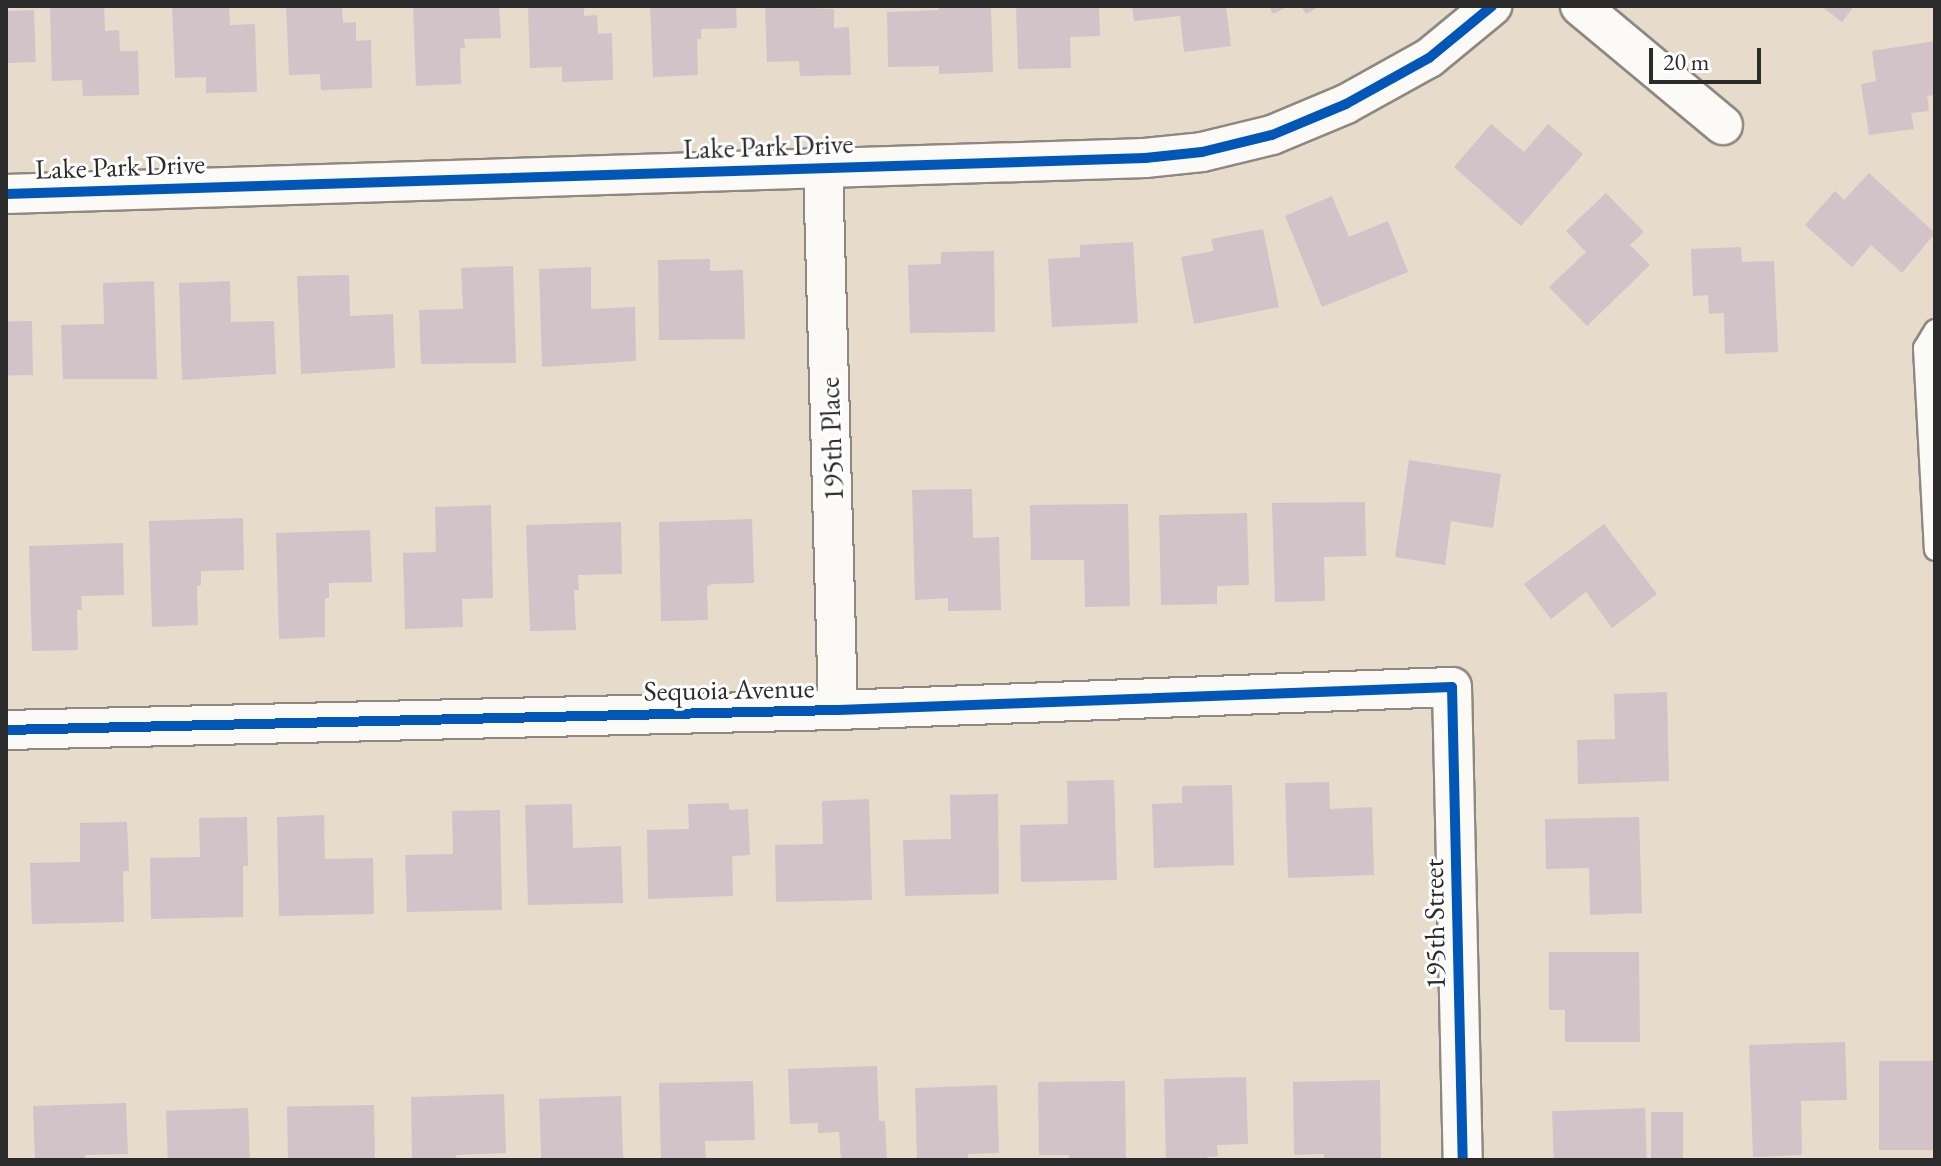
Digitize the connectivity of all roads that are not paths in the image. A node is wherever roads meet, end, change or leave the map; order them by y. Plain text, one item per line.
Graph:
1 (1492, 6) edge
2 (1580, 6) edge
3 (1723, 125) dead end
4 (823, 168) junction
5 (6, 194) edge
6 (1935, 330) edge
7 (1932, 439) edge
8 (1935, 550) edge
9 (1452, 687) joint
10 (838, 710) junction
11 (6, 730) edge
12 (1463, 1160) edge

1 - 4 street, Lake Park Drive
2 - 3 street
4 - 5 street, Lake Park Drive
4 - 10 street, 195th Place
6 - 7 lane
7 - 8 lane
9 - 10 street, Sequoia Avenue
9 - 12 street, 195th Street
10 - 11 street, Sequoia Avenue

